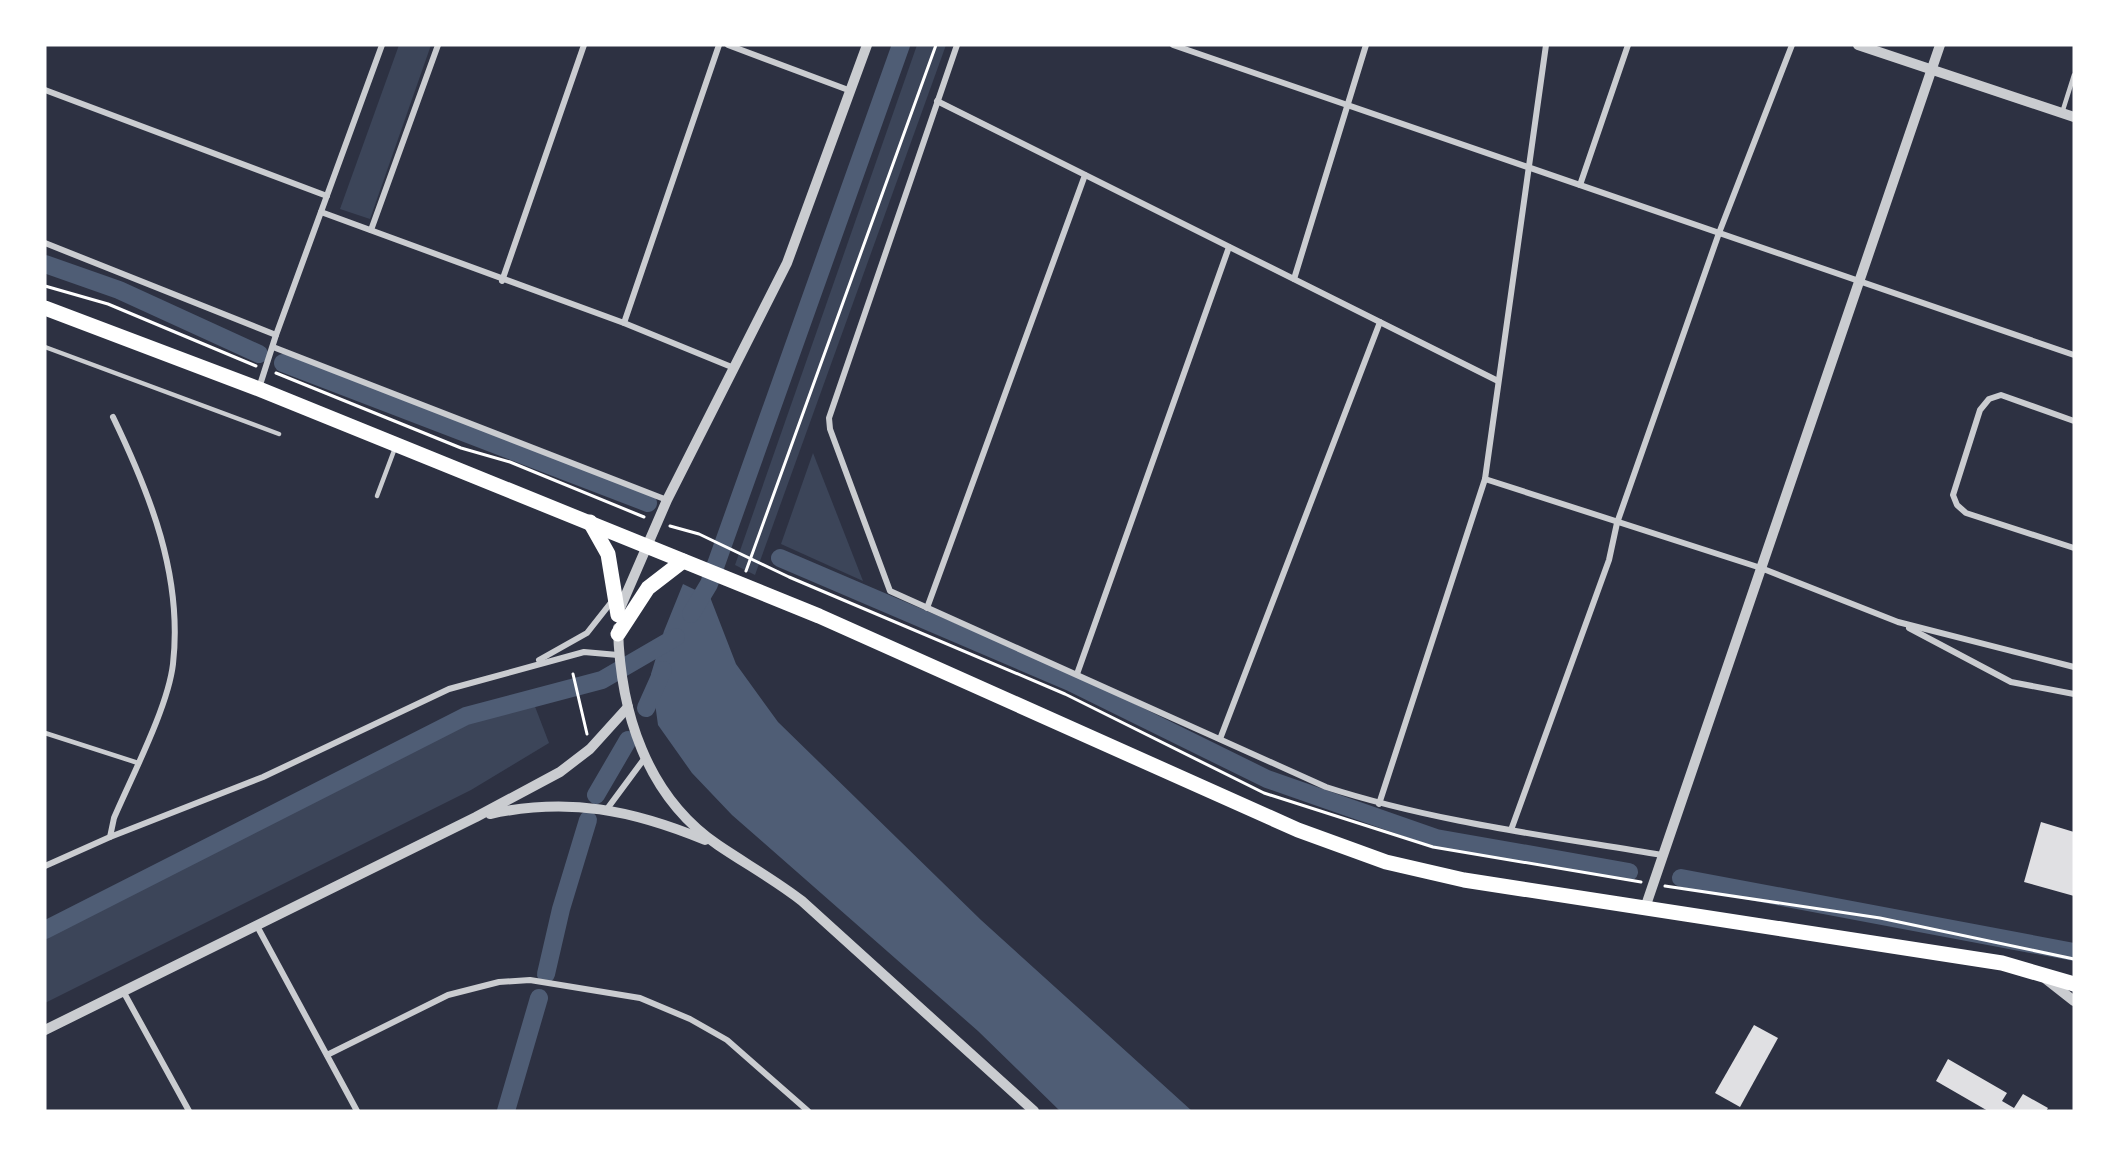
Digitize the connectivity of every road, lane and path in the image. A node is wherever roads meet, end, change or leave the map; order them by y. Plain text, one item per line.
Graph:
1 (382, 45) edge
2 (438, 45) edge
3 (584, 45) edge
4 (719, 45) edge
5 (728, 45) edge
6 (867, 45) edge
7 (936, 45) edge
8 (957, 45) edge
9 (1173, 45) edge
10 (1366, 45) edge
11 (1545, 45) edge
12 (1628, 45) edge
13 (1792, 45) edge
14 (1858, 45) edge
15 (1940, 45) edge
16 (1932, 68) junction
17 (2074, 75) edge
18 (45, 90) edge
19 (851, 91) junction
20 (937, 101) junction
21 (1347, 106) junction
22 (2062, 113) junction
23 (2074, 117) edge
24 (1527, 168) junction
25 (1085, 175) junction
26 (1580, 185) junction
27 (327, 196) junction
28 (321, 212) junction
29 (371, 230) junction
30 (1719, 233) junction
31 (45, 243) edge
32 (1229, 247) junction
33 (1294, 279) junction
34 (502, 281) junction
35 (1859, 282) junction
36 (45, 286) edge
37 (45, 308) edge
38 (1380, 322) junction
39 (624, 323) junction
40 (276, 335) junction
41 (45, 346) edge
42 (273, 347) junction
43 (2074, 355) edge
44 (734, 368) junction
45 (266, 370) junction
46 (1498, 381) junction
47 (259, 389) junction
48 (113, 417) dead end
49 (2074, 421) edge
50 (279, 434) dead end
51 (396, 444) junction
52 (1485, 479) junction
53 (376, 496) dead end
54 (667, 500) junction
55 (590, 522) junction
56 (656, 522) junction
57 (1617, 523) junction
58 (646, 546) junction
59 (2074, 548) edge
60 (749, 556) dead end
61 (683, 561) junction
62 (1761, 568) junction
63 (742, 584) junction
64 (615, 598) junction
65 (927, 608) junction
66 (618, 615) junction
67 (1898, 622) junction
68 (618, 634) junction
69 (618, 658) junction
70 (525, 667) junction
71 (2074, 667) edge
72 (573, 674) dead end
73 (1077, 675) junction
74 (2074, 694) edge
75 (628, 707) junction
76 (45, 733) edge
77 (1220, 739) junction
78 (590, 748) junction
79 (644, 759) junction
80 (138, 763) junction
81 (1379, 804) junction
82 (607, 809) junction
83 (476, 817) junction
84 (1511, 830) junction
85 (110, 837) junction
86 (717, 844) junction
87 (1662, 855) junction
88 (45, 866) edge
89 (1645, 908) junction
90 (257, 926) junction
91 (2036, 971) junction
92 (2074, 984) edge
93 (123, 991) junction
94 (2074, 1001) edge
95 (45, 1029) edge
96 (327, 1055) junction
97 (1026, 1109) edge
98 (189, 1111) edge
99 (357, 1111) edge
100 (808, 1111) edge

1 - 27 street
2 - 29 street
3 - 34 street
4 - 39 street
5 - 19 street
6 - 19 street
7 - 63 path
8 - 20 street
9 - 21 street
10 - 21 street
11 - 24 street
12 - 26 street
13 - 30 street
14 - 16 street
15 - 16 street
16 - 22 street
16 - 35 street
17 - 22 lane
18 - 27 street
19 - 44 street
20 - 25 street
20 - 65 street
21 - 24 street
21 - 33 street
22 - 23 street
24 - 26 street
24 - 46 street
25 - 32 street
25 - 65 street
26 - 30 street
27 - 28 street
28 - 29 street
28 - 40 street
29 - 34 street
30 - 35 street
30 - 57 street
31 - 40 street
32 - 33 street
32 - 73 street
33 - 38 street
34 - 39 street
35 - 43 street
35 - 62 street
36 - 45 path
37 - 47 main road
38 - 46 street
38 - 77 street
39 - 44 street
40 - 42 street
41 - 50 lane
42 - 45 street
42 - 54 street
44 - 54 street
45 - 47 street
45 - 56 path
46 - 52 street
47 - 51 main road
48 - 80 street
49 - 59 street
51 - 53 lane
51 - 55 main road
52 - 57 street
52 - 81 street
54 - 56 street
55 - 58 main road
55 - 64 main road
56 - 58 street
56 - 60 path
57 - 62 street
57 - 84 street
58 - 61 main road
58 - 66 street
61 - 63 main road
61 - 68 main road
62 - 67 street
62 - 87 street
63 - 89 main road
64 - 66 main road
64 - 70 street
65 - 73 street
66 - 68 street
67 - 71 street
67 - 74 street
68 - 69 street
69 - 70 street
69 - 75 street
70 - 85 street
72 - 78 path
73 - 77 street
75 - 78 street
75 - 79 street
76 - 80 lane
77 - 81 street
78 - 83 street
79 - 82 street
79 - 86 street
80 - 85 street
81 - 84 street
82 - 83 street
82 - 86 street
83 - 90 street
84 - 87 street
85 - 88 street
86 - 97 street
87 - 89 street
89 - 91 main road
90 - 93 street
90 - 96 street
91 - 92 main road
91 - 94 street
93 - 95 street
93 - 98 street
96 - 99 street
96 - 100 street

